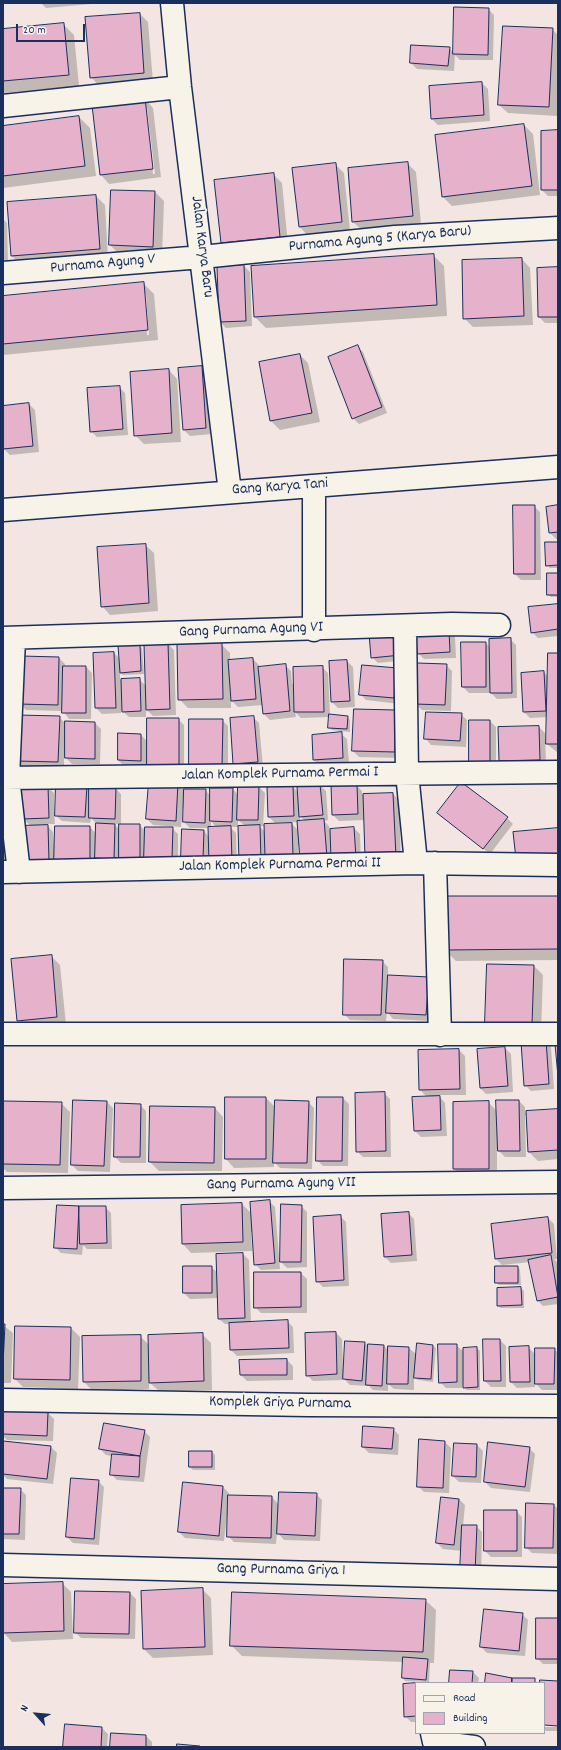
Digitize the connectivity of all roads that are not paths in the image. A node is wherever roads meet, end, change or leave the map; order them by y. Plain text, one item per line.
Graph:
1 (172, 3) edge
2 (180, 88) junction
3 (3, 106) edge
4 (558, 228) edge
5 (202, 256) junction
6 (3, 273) edge
7 (558, 467) edge
8 (314, 486) junction
9 (230, 492) junction
10 (3, 510) edge
11 (499, 625) dead end
12 (405, 627) junction
13 (314, 630) junction
14 (8, 638) edge
15 (558, 772) edge
16 (408, 773) junction
17 (6, 778) edge
18 (426, 863) junction
19 (558, 865) edge
20 (11, 872) edge
21 (3, 1034) edge
22 (558, 1034) edge
23 (440, 1035) junction
24 (558, 1182) edge
25 (3, 1188) edge
26 (3, 1400) edge
27 (558, 1406) edge
28 (3, 1565) edge
29 (558, 1579) edge
30 (432, 1734) edge
31 (474, 1747) edge

1 - 2 street, Jalan Karya Baru
2 - 3 street
2 - 5 street, Jalan Karya Baru
4 - 5 street, Purnama Agung 5 (Karya Baru)
5 - 6 street, Purnama Agung V
5 - 9 street, Jalan Karya Baru
7 - 8 street, Gang Karya Tani
8 - 9 street, Gang Karya Tani
8 - 13 street
9 - 10 street, Gang Karya Tani
11 - 12 street, Gang Purnama Agung VI
12 - 13 street, Gang Purnama Agung VI
12 - 16 street
13 - 14 street, Gang Purnama Agung VI
14 - 17 street
15 - 16 street, Jalan Komplek Purnama Permai I
16 - 17 street, Jalan Komplek Purnama Permai I
16 - 18 street
17 - 20 street
18 - 19 street, Jalan Komplek Purnama Permai II
18 - 20 street, Jalan Komplek Purnama Permai II
18 - 23 street
21 - 23 street
22 - 23 street
24 - 25 street, Gang Purnama Agung VII
26 - 27 street, Komplek Griya Purnama
28 - 29 street, Gang Purnama Griya 1
30 - 31 street

